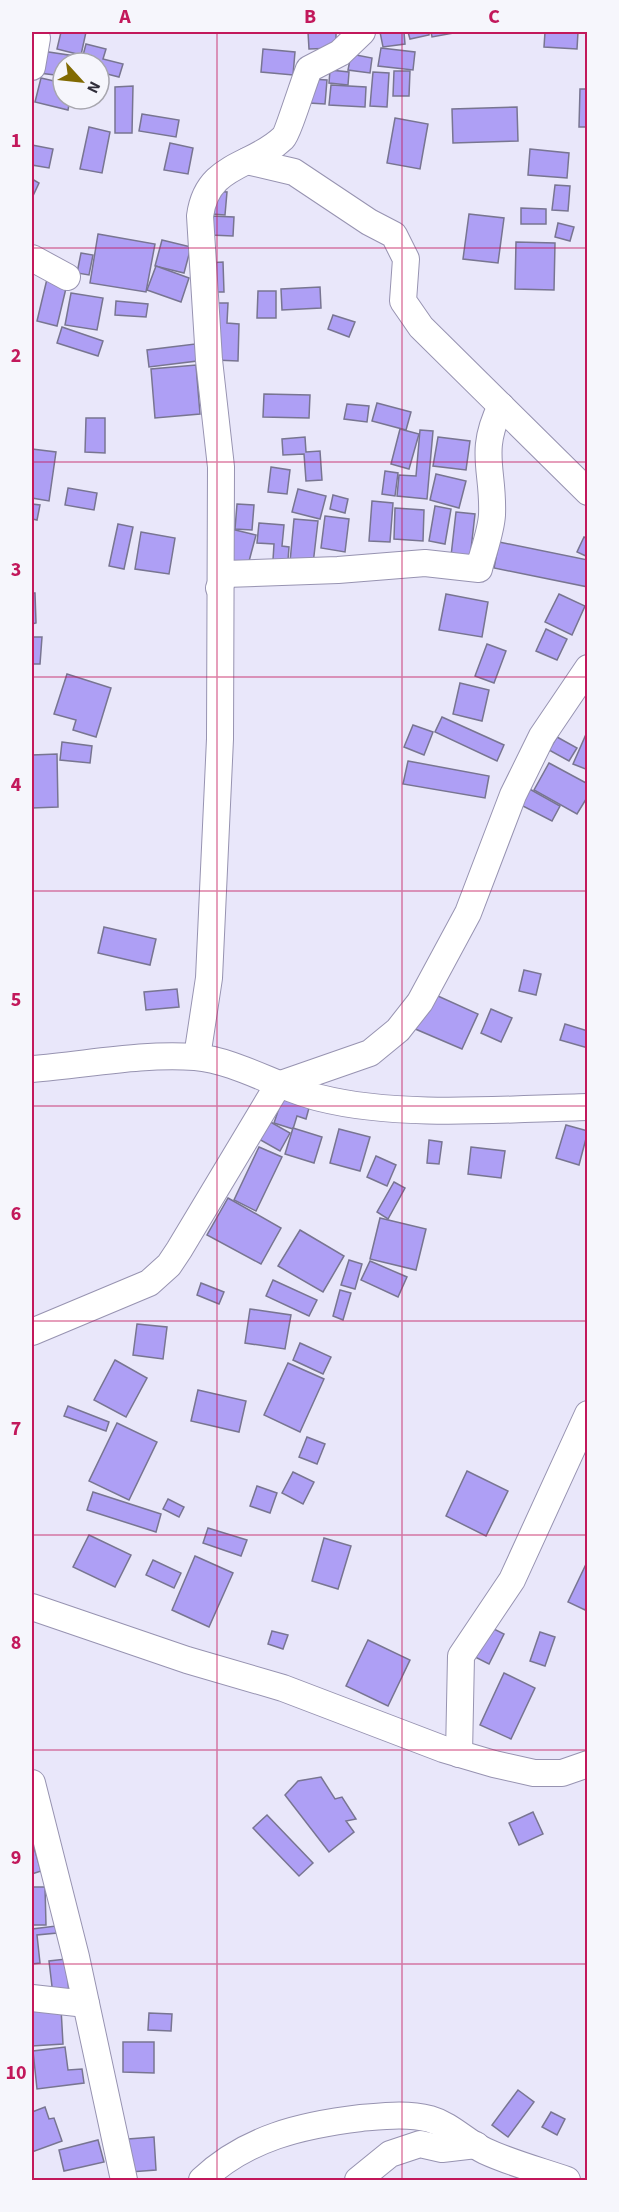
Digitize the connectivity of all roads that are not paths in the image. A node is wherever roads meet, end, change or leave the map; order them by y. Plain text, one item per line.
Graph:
1 (35, 32) edge
2 (362, 32) edge
3 (32, 67) edge
4 (247, 160) junction
5 (32, 258) edge
6 (67, 277) dead end
7 (501, 406) junction
8 (588, 492) edge
9 (219, 588) junction
10 (588, 668) edge
11 (197, 1057) junction
12 (32, 1069) edge
13 (278, 1085) junction
14 (588, 1107) edge
15 (32, 1332) edge
16 (588, 1414) edge
17 (32, 1607) edge
18 (459, 1754) junction
19 (588, 1764) edge
20 (32, 1783) edge
21 (32, 1998) edge
22 (86, 2004) junction
23 (476, 2145) junction
24 (124, 2181) edge
25 (202, 2181) edge
26 (358, 2181) edge
27 (567, 2181) edge

1 - 3 street
2 - 4 street
4 - 7 street
4 - 9 street
5 - 6 street
7 - 8 street
7 - 9 street
9 - 11 street
10 - 13 street
11 - 12 street
11 - 13 street
13 - 14 street
13 - 15 street
16 - 18 street
17 - 18 street
18 - 19 street
20 - 22 street
21 - 22 street
22 - 24 street
23 - 25 street
23 - 26 street
23 - 27 street

